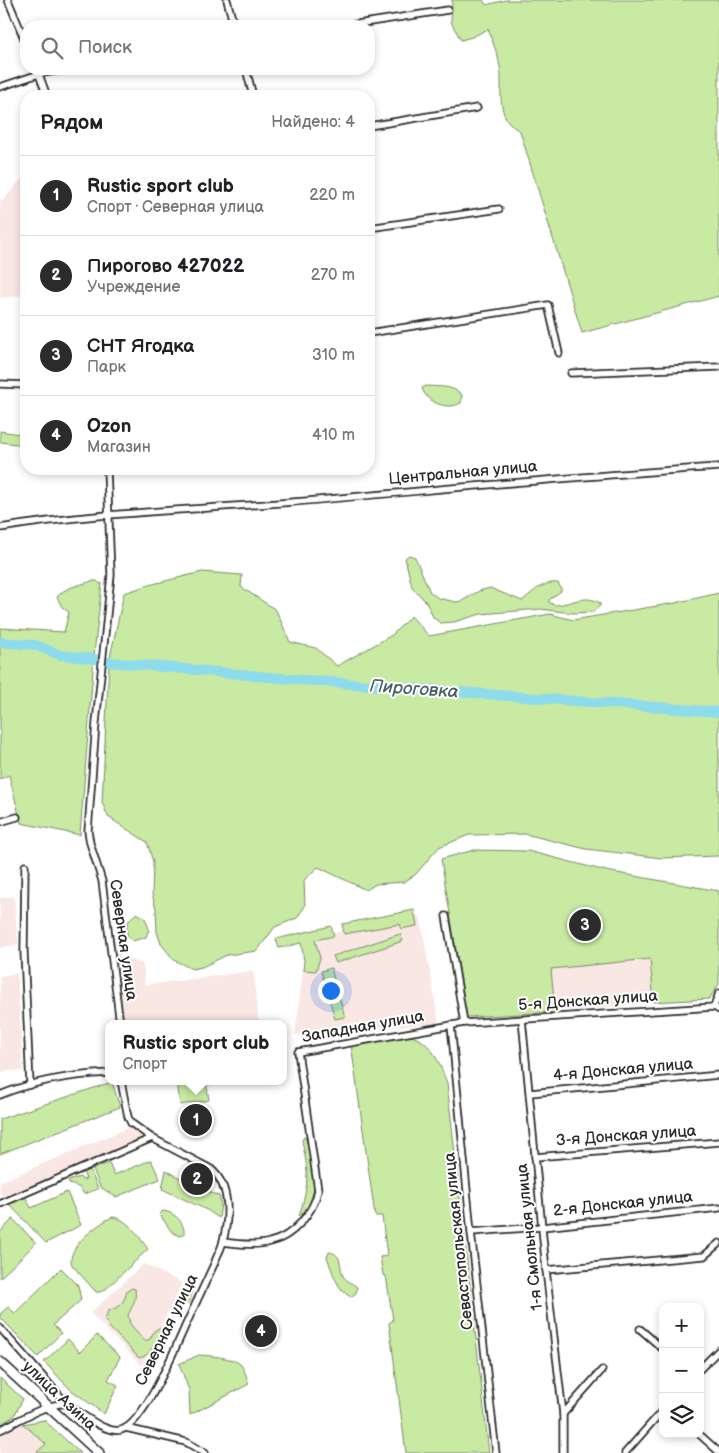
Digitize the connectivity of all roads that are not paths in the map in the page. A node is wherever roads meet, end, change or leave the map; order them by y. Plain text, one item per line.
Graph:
1 (8, 0) edge
2 (227, 0) edge
3 (448, 10) dead end
4 (232, 20) edge
5 (375, 21) edge
6 (20, 29) edge
7 (31, 75) edge
8 (39, 75) edge
9 (248, 75) edge
10 (0, 88) edge
11 (45, 90) edge
12 (251, 90) edge
13 (477, 108) dead end
14 (375, 125) edge
15 (499, 209) dead end
16 (375, 227) edge
17 (375, 332) edge
18 (559, 353) dead end
19 (719, 367) edge
20 (571, 373) dead end
21 (0, 384) edge
22 (20, 385) edge
23 (719, 467) edge
24 (107, 475) edge
25 (108, 514) junction
26 (0, 528) edge
27 (17, 817) dead end
28 (0, 822) edge
29 (25, 866) dead end
30 (446, 916) dead end
31 (719, 993) edge
32 (717, 1008) edge
33 (522, 1019) junction
34 (119, 1020) edge
35 (464, 1023) junction
36 (451, 1025) junction
37 (105, 1073) edge
38 (719, 1075) edge
39 (30, 1085) junction
40 (122, 1085) edge
41 (530, 1093) junction
42 (0, 1095) edge
43 (152, 1138) junction
44 (719, 1142) edge
45 (535, 1157) junction
46 (0, 1204) edge
47 (719, 1208) edge
48 (542, 1227) junction
49 (470, 1232) junction
50 (223, 1242) junction
51 (719, 1243) edge
52 (546, 1270) junction
53 (0, 1328) edge
54 (640, 1329) dead end
55 (662, 1348) edge
56 (719, 1350) edge
57 (714, 1356) junction
58 (719, 1361) edge
59 (0, 1362) edge
60 (704, 1365) edge
61 (602, 1370) dead end
62 (67, 1404) junction
63 (48, 1407) junction
64 (563, 1414) junction
65 (659, 1415) edge
66 (126, 1428) junction
67 (0, 1430) edge
68 (703, 1438) edge
69 (719, 1452) edge
70 (99, 1453) edge
71 (205, 1453) edge
72 (496, 1453) edge
73 (563, 1453) edge
74 (625, 1453) edge

1 - 6 street
2 - 4 street
3 - 5 street
7 - 10 street
8 - 11 street
9 - 12 street
13 - 14 street
15 - 16 street
17 - 18 street
19 - 20 street
21 - 22 street
23 - 25 street, Центральная улица
24 - 25 street, Северная улица
25 - 26 street, Центральная улица
25 - 34 street, Северная улица
27 - 28 street
29 - 39 street
30 - 35 street
31 - 32 street
32 - 33 street, 5-я Донская улица
33 - 35 street, 5-я Донская улица
33 - 41 street, 1-я Смольная улица
35 - 36 street, Западная улица
36 - 49 street, Севастопольская улица
36 - 50 street, Западная улица
37 - 39 street
38 - 41 street, 4-я Донская улица
39 - 42 street
40 - 43 street, Северная улица
41 - 45 street, 1-я Смольная улица
43 - 46 street
43 - 50 street, Северная улица
44 - 45 street, 3-я Донская улица
45 - 48 street, 1-я Смольная улица
47 - 48 street, 2-я Донская улица
48 - 49 street, 2-я Донская улица
48 - 52 street, 1-я Смольная улица
49 - 72 street, Севастопольская улица
50 - 66 street, Северная улица
51 - 52 street
52 - 64 street, 1-я Смольная улица
53 - 62 street
54 - 55 street
56 - 57 street
57 - 58 street
57 - 60 street
59 - 63 main road, улица Азина
61 - 64 street
62 - 63 street
62 - 66 street
63 - 67 street
63 - 70 main road, улица Азина
64 - 73 street, 1-я Смольная улица
65 - 74 street
66 - 71 street
68 - 69 street

